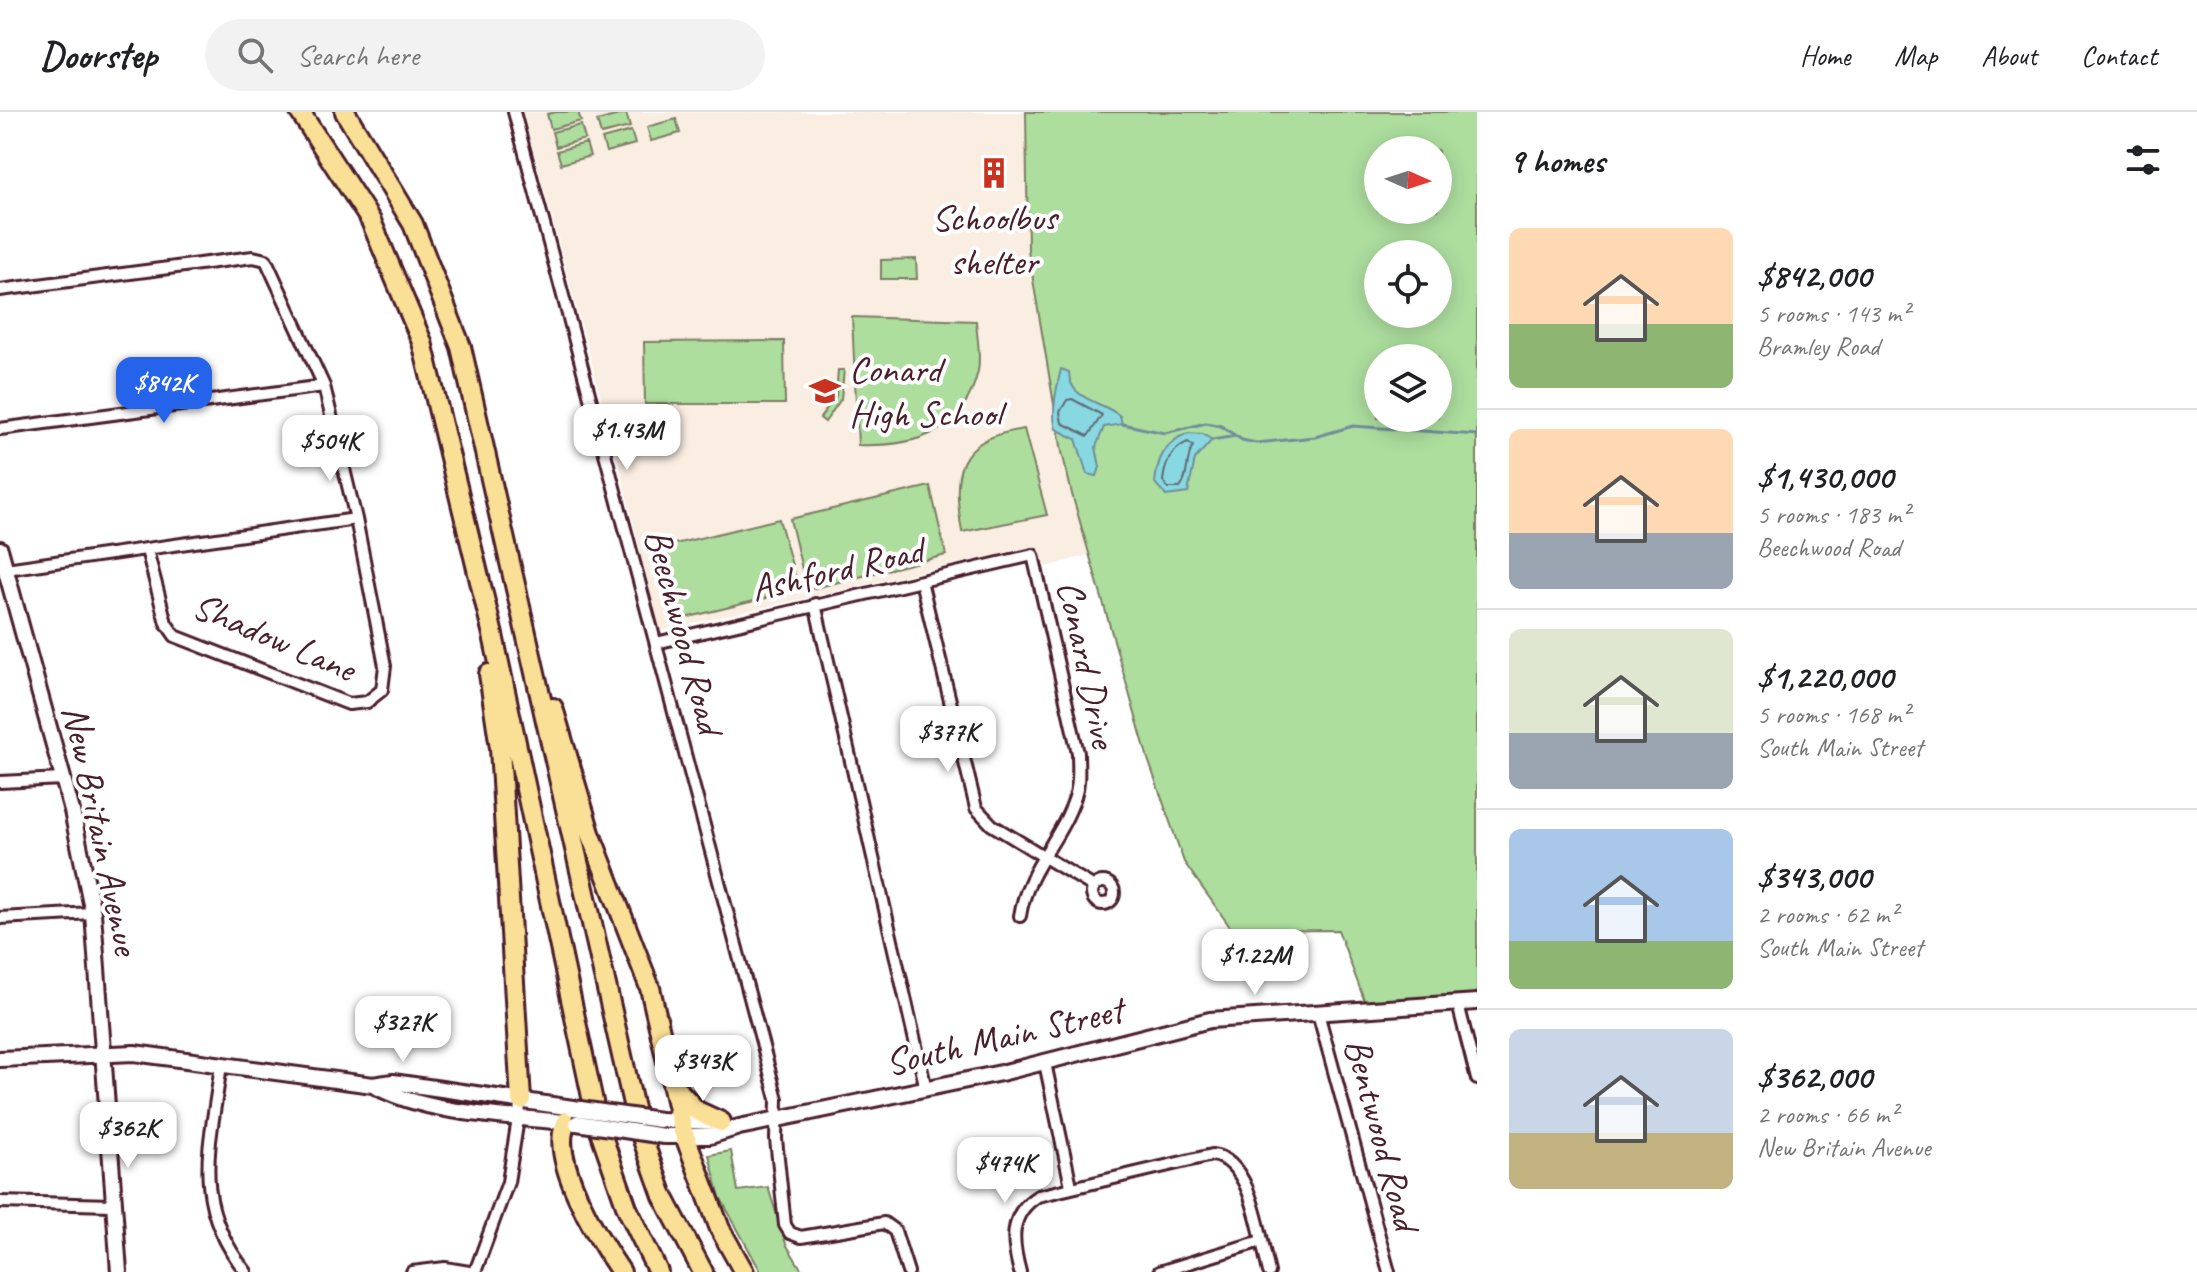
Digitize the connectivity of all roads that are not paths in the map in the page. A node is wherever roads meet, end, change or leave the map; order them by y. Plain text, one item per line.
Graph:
1 (300, 112) edge
2 (345, 112) edge
3 (514, 112) edge
4 (0, 290) edge
5 (324, 386) junction
6 (0, 429) edge
7 (459, 494) junction
8 (356, 519) junction
9 (0, 549) edge
10 (147, 550) junction
11 (1033, 555) joint
12 (6, 569) junction
13 (921, 581) junction
14 (815, 604) junction
15 (656, 643) junction
16 (535, 671) junction
17 (63, 779) junction
18 (0, 782) edge
19 (1043, 855) junction
20 (1094, 887) dead end
21 (93, 913) junction
22 (1020, 916) dead end
23 (0, 918) edge
24 (1477, 1002) edge
25 (1458, 1004) junction
26 (1318, 1013) junction
27 (104, 1053) junction
28 (0, 1059) edge
29 (1045, 1063) junction
30 (221, 1064) junction
31 (1477, 1079) edge
32 (672, 1082) junction
33 (373, 1085) junction
34 (435, 1088) junction
35 (926, 1089) junction
36 (479, 1093) junction
37 (433, 1104) junction
38 (520, 1109) junction
39 (476, 1112) junction
40 (576, 1116) junction
41 (777, 1121) junction
42 (730, 1124) junction
43 (683, 1129) junction
44 (1071, 1186) junction
45 (0, 1202) edge
46 (112, 1205) junction
47 (1261, 1241) junction
48 (119, 1272) edge
49 (246, 1272) edge
50 (412, 1272) edge
51 (472, 1272) edge
52 (621, 1272) edge
53 (658, 1272) edge
54 (703, 1272) edge
55 (744, 1272) edge
56 (908, 1272) edge
57 (1020, 1272) edge
58 (1159, 1272) edge
59 (1269, 1272) edge
60 (1389, 1272) edge

1 - 7 highway
2 - 16 highway
3 - 15 street, Beechwood Road
4 - 5 street, Shadow Lane
5 - 6 street
5 - 8 street, Shadow Lane
7 - 38 highway
7 - 53 highway
8 - 10 street
8 - 10 street, Shadow Lane
9 - 12 main road, New Britain Avenue
10 - 12 street
11 - 13 street, Ashford Road
11 - 19 street, Conard Drive
12 - 17 main road, New Britain Avenue
13 - 14 street, Ashford Road
13 - 19 street
14 - 15 street, Ashford Road
14 - 35 street
15 - 41 street, Beechwood Road
16 - 32 highway
16 - 54 highway
17 - 18 street
17 - 21 main road, New Britain Avenue
19 - 20 street
19 - 22 street, Conard Drive
21 - 23 street
21 - 27 main road, New Britain Avenue
24 - 25 main road, South Main Street
25 - 26 main road, South Main Street
25 - 31 street
26 - 29 main road, South Main Street
26 - 60 street, Bentwood Road
27 - 28 main road, South Main Street
27 - 30 main road, South Main Street
27 - 46 main road, New Britain Avenue
29 - 35 main road, South Main Street
29 - 44 street
30 - 33 main road, South Main Street
30 - 49 street
32 - 42 highway
32 - 43 highway
33 - 34 main road, South Main Street
33 - 37 main road, South Main Street
34 - 36 main road, South Main Street
34 - 37 main road
35 - 41 main road, South Main Street
36 - 38 main road, South Main Street
36 - 39 main road
37 - 39 main road, South Main Street
38 - 39 main road, South Main Street
38 - 40 main road, South Main Street
38 - 51 street
40 - 43 main road, South Main Street, bridge
40 - 43 main road, South Main Street, bridge
40 - 52 highway
41 - 42 main road, South Main Street
41 - 56 street, Beechwood Road
42 - 43 main road, South Main Street
43 - 55 highway
44 - 47 street
44 - 57 street
45 - 46 street
46 - 48 main road, New Britain Avenue
47 - 58 street
47 - 59 street
50 - 51 street

